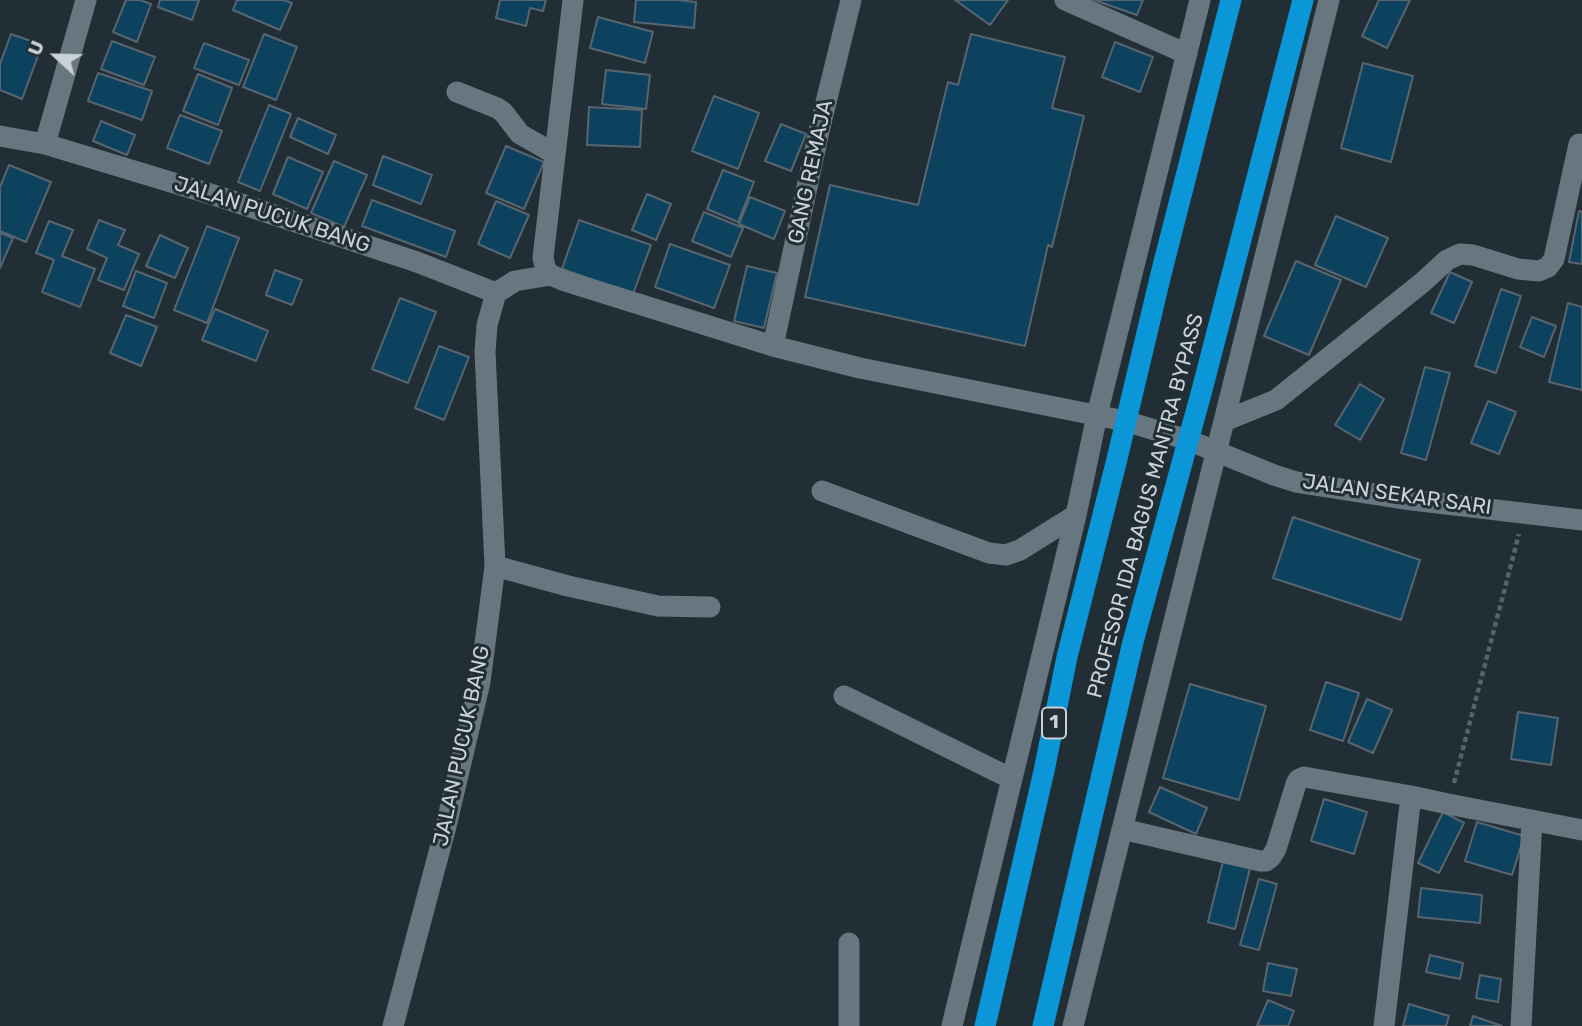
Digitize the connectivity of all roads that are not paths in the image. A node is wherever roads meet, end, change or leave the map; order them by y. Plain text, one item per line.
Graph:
1 (86, 0) edge
2 (573, 0) edge
3 (851, 0) edge
4 (1065, 0) edge
5 (1200, 0) edge
6 (1231, 0) edge
7 (1303, 0) edge
8 (1329, 0) edge
9 (1187, 54) junction
10 (457, 92) dead end
11 (0, 135) edge
12 (45, 144) junction
13 (1579, 144) dead end
14 (555, 154) junction
15 (551, 275) junction
16 (496, 293) junction
17 (773, 345) junction
18 (1097, 415) junction
19 (1125, 421) junction
20 (1224, 421) junction
21 (1188, 440) junction
22 (1217, 451) junction
23 (821, 491) dead end
24 (1076, 515) junction
25 (1582, 520) edge
26 (495, 566) junction
27 (710, 607) dead end
28 (844, 695) dead end
29 (1012, 779) junction
30 (1411, 796) junction
31 (1532, 820) junction
32 (1122, 829) junction
33 (1582, 830) edge
34 (849, 943) dead end
35 (393, 1026) edge
36 (849, 1026) edge
37 (952, 1026) edge
38 (985, 1026) edge
39 (1043, 1026) edge
40 (1073, 1026) edge
41 (1384, 1026) edge
42 (1521, 1026) edge

1 - 12 street
2 - 14 street
3 - 17 street, GANG REMAJA
4 - 9 street
5 - 9 street
6 - 19 highway, PROFESOR IDA BAGUS MANTRA BYPASS / 1
7 - 21 highway, PROFESOR IDA BAGUS MANTRA BYPASS
8 - 20 street
9 - 18 street
10 - 14 street
11 - 12 street, JALAN PUCUK BANG
12 - 16 street, JALAN PUCUK BANG
13 - 20 street
14 - 15 street
15 - 16 street
15 - 17 street, JALAN SEKAR SARI
16 - 26 street, JALAN PUCUK BANG
17 - 18 street, JALAN SEKAR SARI
18 - 19 street, JALAN SEKAR SARI
18 - 24 street
19 - 21 street, JALAN SEKAR SARI
19 - 38 highway, PROFESOR IDA BAGUS MANTRA BYPASS / 1
20 - 22 street
21 - 22 street, JALAN SEKAR SARI
21 - 39 highway, PROFESOR IDA BAGUS MANTRA BYPASS
22 - 25 street, JALAN SEKAR SARI
22 - 32 street
23 - 24 street
24 - 29 street
26 - 27 street
26 - 35 street, JALAN PUCUK BANG
28 - 29 street
29 - 37 street
30 - 31 street
30 - 32 street
30 - 41 street
31 - 33 street
31 - 42 street
32 - 40 street
34 - 36 street

